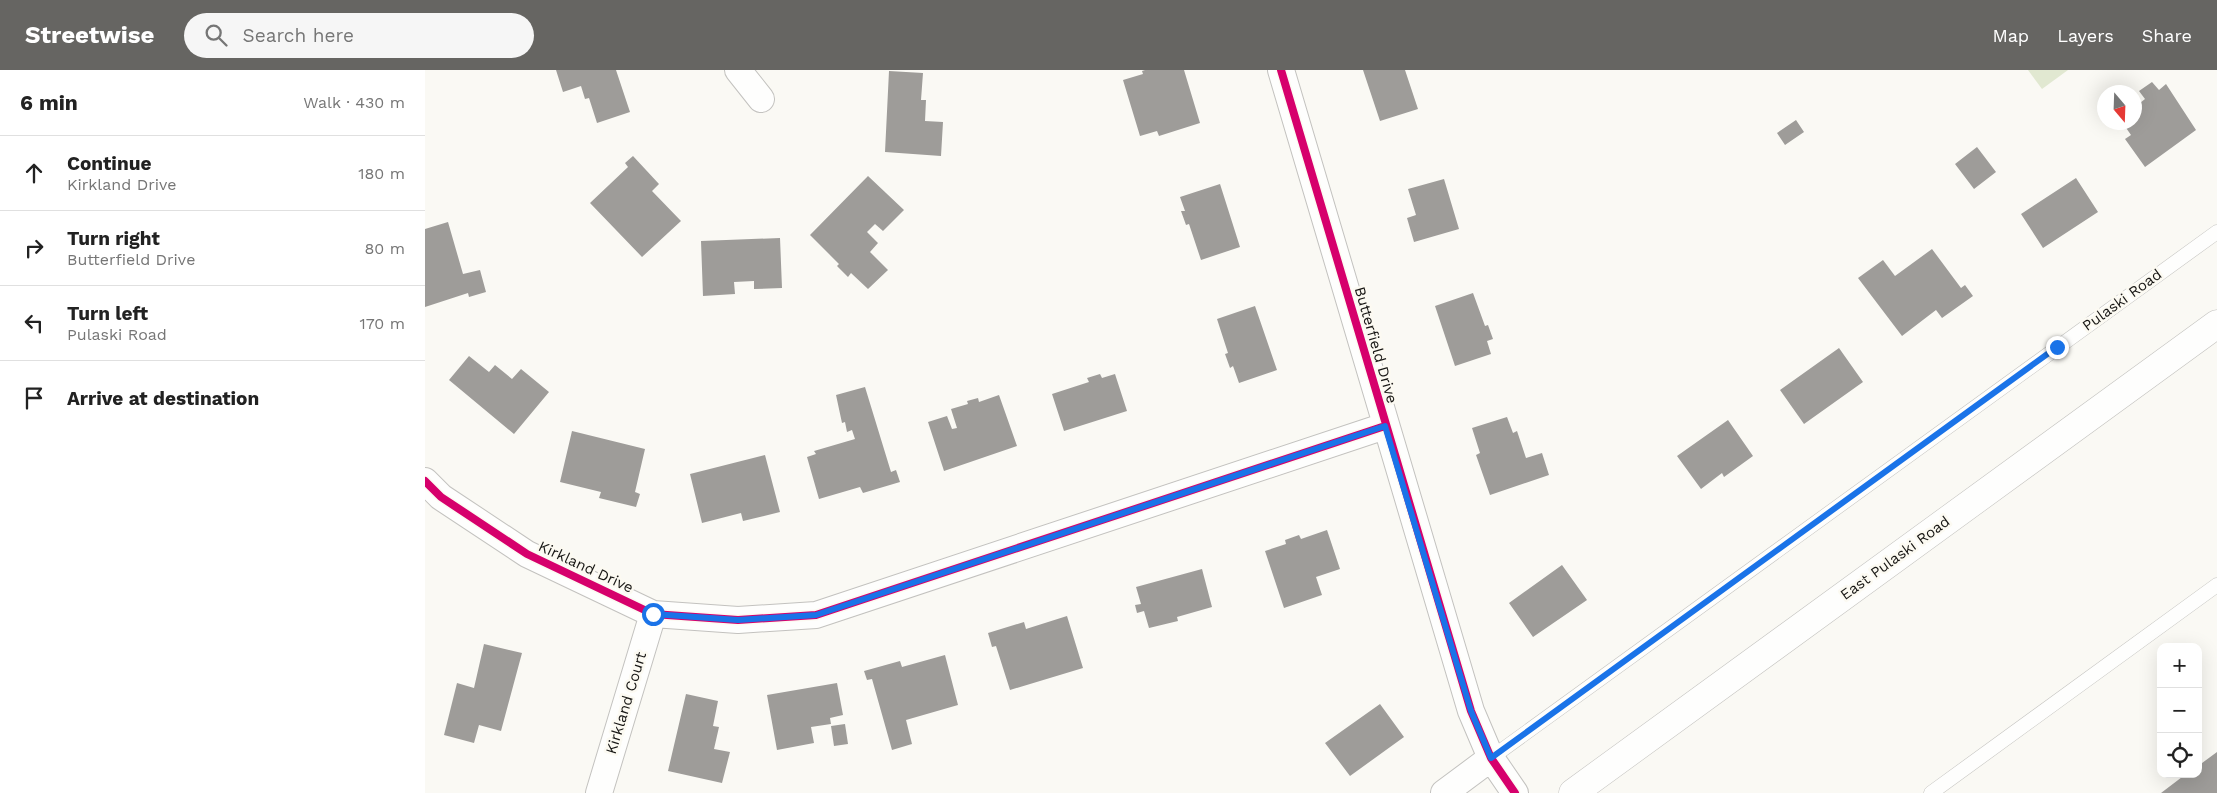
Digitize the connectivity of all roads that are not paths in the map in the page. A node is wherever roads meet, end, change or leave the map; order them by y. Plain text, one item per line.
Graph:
1 (739, 70) edge
2 (1281, 70) edge
3 (761, 100) dead end
4 (2217, 232) edge
5 (2217, 324) edge
6 (1385, 426) junction
7 (425, 481) edge
8 (2217, 585) edge
9 (653, 614) junction
10 (1491, 758) junction
11 (599, 793) edge
12 (1444, 793) edge
13 (1515, 793) edge
14 (1573, 793) edge
15 (1931, 793) edge

1 - 3 street
2 - 6 street, Butterfield Drive
4 - 10 lane, Pulaski Road
5 - 14 main road, East Pulaski Road
6 - 9 street, Kirkland Drive
6 - 10 street, Butterfield Drive
7 - 9 street, Kirkland Drive
8 - 15 lane
9 - 11 street, Kirkland Court
10 - 12 street, Pulaski Road
10 - 13 street, Butterfield Drive

